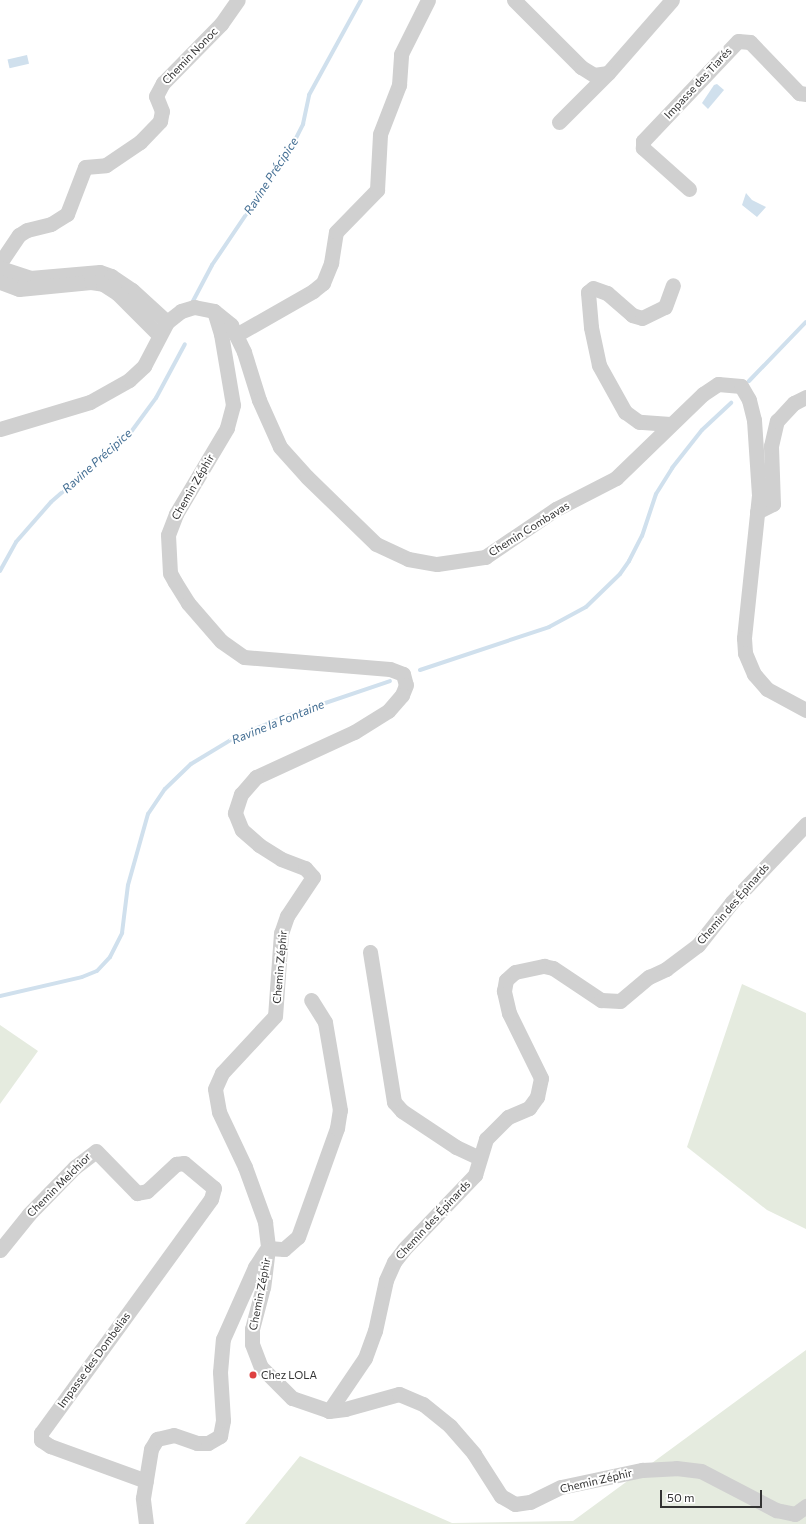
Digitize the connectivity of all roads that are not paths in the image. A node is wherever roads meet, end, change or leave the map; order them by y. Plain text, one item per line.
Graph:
1 (238, 0) edge
2 (428, 0) edge
3 (514, 0) edge
4 (672, 0) edge
5 (608, 73) junction
6 (806, 94) edge
7 (559, 122) dead end
8 (689, 189) dead end
9 (0, 263) edge
10 (0, 268) edge
11 (0, 282) edge
12 (673, 285) dead end
13 (214, 311) junction
14 (163, 328) junction
15 (236, 335) junction
16 (806, 397) edge
17 (670, 424) junction
18 (0, 429) edge
19 (757, 512) junction
20 (806, 710) edge
21 (806, 824) edge
22 (370, 952) dead end
23 (311, 1000) dead end
24 (480, 1158) junction
25 (214, 1188) joint
26 (268, 1248) junction
27 (0, 1250) edge
28 (329, 1411) junction
29 (146, 1481) junction
30 (806, 1506) edge
31 (146, 1524) edge

1 - 9 street, Chemin Nonoc
2 - 15 street
3 - 5 street
4 - 5 street
5 - 7 street
6 - 8 street, Impasse des Tiarés
10 - 14 street
11 - 14 street
12 - 17 street
13 - 14 street
13 - 15 street, Chemin Combavas
13 - 26 street, Chemin Zéphir
14 - 18 street
15 - 17 street, Chemin Combavas
16 - 19 street
17 - 19 street, Chemin Combavas
19 - 20 street, Chemin Combavas
21 - 24 street, Chemin des Épinards
22 - 24 street
23 - 26 street
24 - 28 street, Chemin des Épinards
25 - 27 street, Chemin Melchior
25 - 29 street, Impasse des Dombelias
26 - 28 street, Chemin Zéphir
26 - 29 street
28 - 30 street, Chemin Zéphir
29 - 31 street

